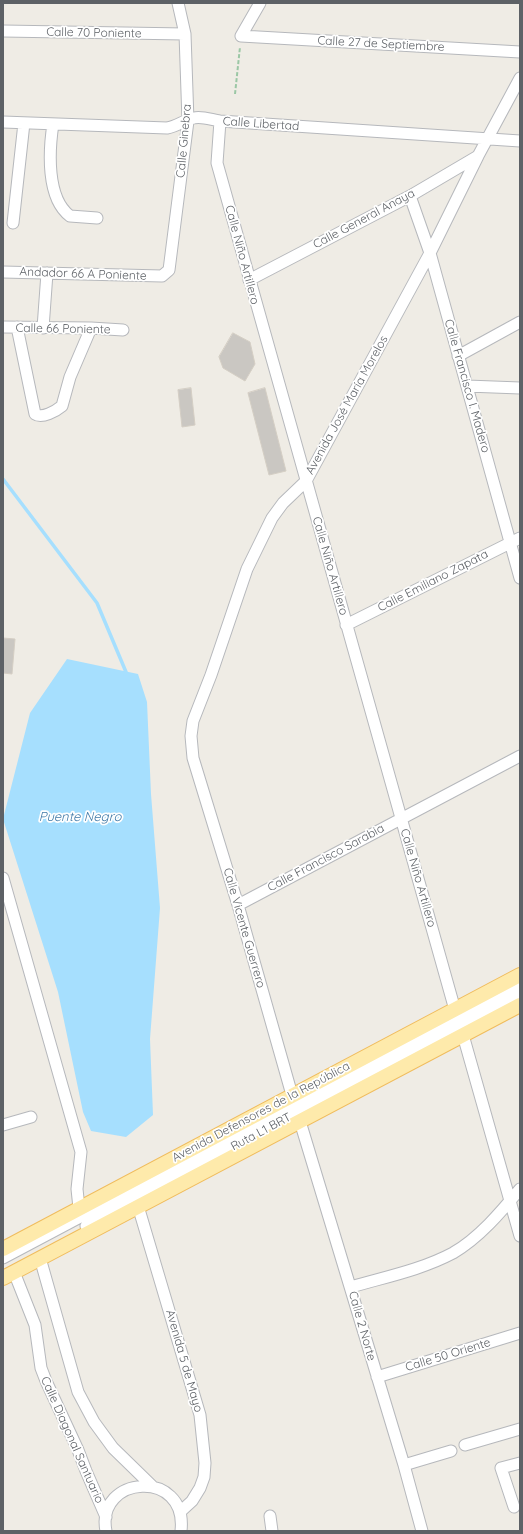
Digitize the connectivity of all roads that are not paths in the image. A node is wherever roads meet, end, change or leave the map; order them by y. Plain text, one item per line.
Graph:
1 (178, 3) edge
2 (260, 3) edge
3 (3, 31) edge
4 (186, 34) junction
5 (520, 52) edge
6 (520, 78) edge
7 (188, 121) junction
8 (220, 121) junction
9 (3, 122) edge
10 (24, 123) junction
11 (52, 124) junction
12 (487, 138) junction
13 (520, 141) edge
14 (478, 156) junction
15 (410, 196) junction
16 (97, 218) dead end
17 (13, 223) dead end
18 (430, 253) junction
19 (3, 272) edge
20 (47, 273) junction
21 (162, 276) joint
22 (249, 280) junction
23 (520, 322) edge
24 (3, 327) edge
25 (17, 327) junction
26 (43, 328) junction
27 (91, 328) junction
28 (123, 330) dead end
29 (458, 356) junction
30 (467, 386) junction
31 (520, 388) edge
32 (306, 481) junction
33 (515, 540) edge
34 (520, 578) edge
35 (346, 625) junction
36 (191, 736) joint
37 (520, 756) edge
38 (400, 818) junction
39 (3, 878) edge
40 (238, 905) junction
41 (520, 975) edge
42 (520, 984) edge
43 (520, 995) edge
44 (520, 1005) edge
45 (455, 1010) junction
46 (463, 1035) junction
47 (296, 1108) junction
48 (31, 1117) dead end
49 (3, 1125) edge
50 (520, 1189) edge
51 (509, 1202) junction
52 (138, 1206) junction
53 (79, 1208) junction
54 (518, 1217) edge
55 (520, 1236) edge
56 (3, 1249) edge
57 (3, 1258) edge
58 (40, 1258) junction
59 (7, 1273) edge
60 (351, 1287) junction
61 (520, 1333) edge
62 (377, 1377) junction
63 (520, 1429) edge
64 (465, 1445) dead end
65 (451, 1451) dead end
66 (520, 1463) edge
67 (404, 1465) junction
68 (152, 1486) junction
69 (514, 1507) dead end
70 (180, 1512) junction
71 (270, 1516) dead end
72 (106, 1517) junction
73 (182, 1530) edge
74 (106, 1531) edge
75 (272, 1531) edge
76 (422, 1531) edge

1 - 4 street, Calle Ginebra
2 - 5 street, Calle 27 de Septiembre
3 - 4 street, Calle 70 Poniente
4 - 7 street, Calle Ginebra
6 - 12 street, Avenida José María Morelos
7 - 8 street, Calle Libertad
7 - 11 street, Calle Libertad
7 - 21 street, Calle Ginebra
8 - 12 street, Calle Libertad
8 - 22 street, Calle Niño Artillero
9 - 10 street, Calle Libertad
10 - 11 street, Calle Libertad
10 - 17 street
11 - 16 street
12 - 13 street, Calle Libertad
12 - 14 street, Avenida José María Morelos
14 - 15 street, Calle General Anaya
14 - 18 street, Avenida José María Morelos
15 - 18 street, Calle Francisco I. Madero
15 - 22 street, Calle General Anaya
18 - 29 street, Calle Francisco I. Madero
18 - 32 street, Avenida José María Morelos
19 - 20 street, Andador 66 A Poniente
20 - 21 street, Andador 66 A Poniente
20 - 26 street
22 - 32 street, Calle Niño Artillero
23 - 29 street
24 - 25 street, Calle 66 Poniente
25 - 26 street, Calle 66 Poniente
25 - 27 street
26 - 27 street, Calle 66 Poniente
27 - 28 street, Calle 66 Poniente
29 - 30 street, Calle Francisco I. Madero
30 - 31 street
30 - 33 street, Calle Francisco I. Madero
32 - 35 street, Calle Niño Artillero
32 - 36 street, Avenida José María Morelos
33 - 34 street, Calle Francisco I. Madero
33 - 35 street, Calle Emiliano Zapata
35 - 38 street, Calle Niño Artillero
36 - 40 street, Calle Vicente Guerrero
37 - 38 street, Calle Francisco Sarabia
38 - 40 street, Calle Francisco Sarabia
38 - 45 street, Calle Niño Artillero
39 - 53 street
40 - 47 street, Calle Vicente Guerrero
41 - 45 main road, Avenida Defensores de la República
42 - 47 street, Ruta L1 BRT
43 - 47 street, Ruta L1 BRT
44 - 46 main road, Avenida Defensores de la República
45 - 47 main road, Avenida Defensores de la República
46 - 47 main road, Avenida Defensores de la República
46 - 51 street
47 - 52 main road, Avenida Defensores de la República
47 - 53 main road, Avenida Defensores de la República
47 - 57 street, Ruta L1 BRT
47 - 59 street, Ruta L1 BRT
47 - 60 street, Calle 2 Norte
48 - 49 street
50 - 51 street
51 - 54 street
51 - 60 street
52 - 58 main road, Avenida Defensores de la República
52 - 70 street, Avenida 5 de Mayo
53 - 56 main road, Avenida Defensores de la República
54 - 55 street
58 - 59 main road, Avenida Defensores de la República
58 - 68 street, Calle Diagonal Santuario
59 - 72 street, Calle Diagonal Santuario
60 - 62 street, Calle 2 Norte
61 - 62 street, Calle 50 Oriente
62 - 67 street, Calle 2 Norte
63 - 64 street
65 - 67 street
66 - 69 street
67 - 76 street, Calle 2 Norte
68 - 70 street
68 - 72 street
70 - 73 street
71 - 75 street
72 - 74 street

